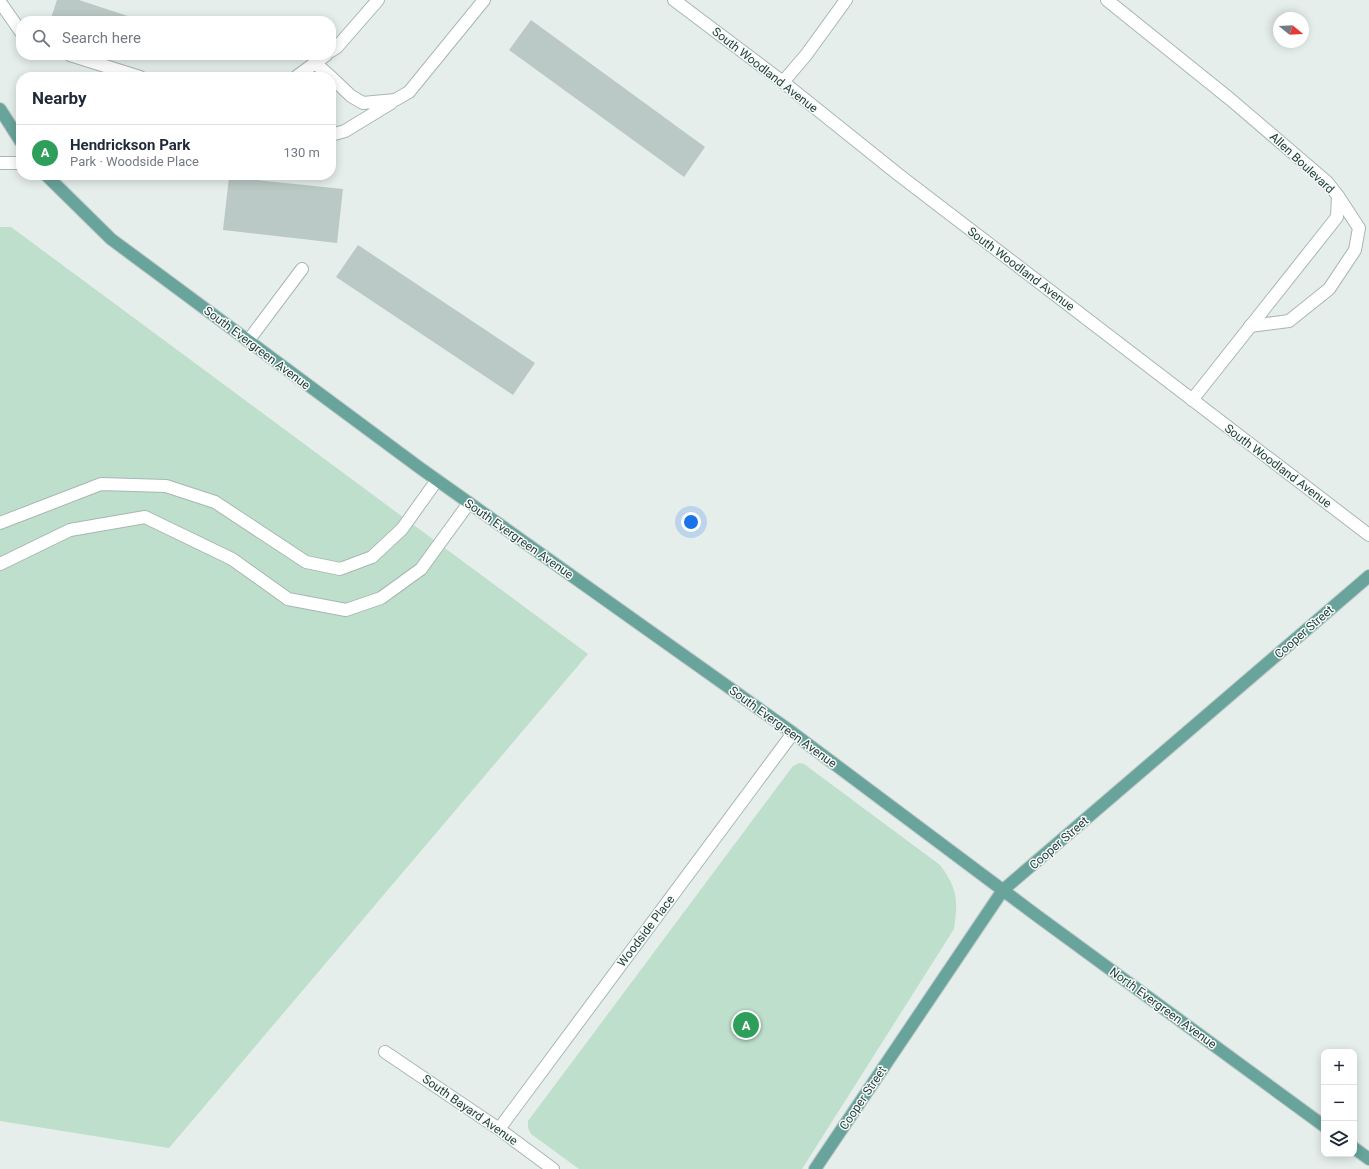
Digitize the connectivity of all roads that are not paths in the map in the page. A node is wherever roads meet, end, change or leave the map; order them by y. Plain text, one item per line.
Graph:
1 (378, 0) edge
2 (484, 0) edge
3 (674, 0) edge
4 (846, 0) edge
5 (1106, 0) edge
6 (0, 2) edge
7 (16, 25) edge
8 (336, 48) edge
9 (86, 60) edge
10 (319, 60) edge
11 (315, 63) junction
12 (124, 72) edge
13 (303, 72) edge
14 (325, 72) edge
15 (336, 82) edge
16 (782, 82) junction
17 (395, 100) junction
18 (0, 109) edge
19 (16, 134) edge
20 (336, 134) edge
21 (0, 163) edge
22 (16, 163) edge
23 (51, 180) edge
24 (1338, 196) junction
25 (302, 270) dead end
26 (1250, 326) junction
27 (248, 341) junction
28 (1192, 400) junction
29 (437, 480) junction
30 (469, 503) junction
31 (0, 523) edge
32 (1369, 535) edge
33 (0, 564) edge
34 (1369, 576) edge
35 (793, 733) junction
36 (1003, 890) junction
37 (386, 1052) dead end
38 (1321, 1124) edge
39 (499, 1129) junction
40 (1357, 1150) edge
41 (1369, 1159) edge
42 (553, 1169) edge
43 (815, 1169) edge

1 - 8 street
2 - 17 street
3 - 16 street, South Woodland Avenue
4 - 16 street
5 - 24 street, Allen Boulevard
6 - 7 street
9 - 12 street
10 - 11 street
11 - 13 street
11 - 14 street
15 - 17 street
16 - 28 street, South Woodland Avenue
17 - 20 street
18 - 19 main road
21 - 22 street
23 - 27 main road, South Evergreen Avenue
24 - 26 street, Allen Boulevard
24 - 26 street
25 - 27 street
26 - 28 street, Allen Boulevard
27 - 29 main road, South Evergreen Avenue
28 - 32 street, South Woodland Avenue
29 - 30 main road, South Evergreen Avenue
29 - 31 street
30 - 33 street
30 - 35 main road, South Evergreen Avenue
34 - 36 main road, Cooper Street
35 - 36 main road, South Evergreen Avenue
35 - 39 street, Woodside Place
36 - 38 main road, North Evergreen Avenue
36 - 43 main road, Cooper Street
37 - 39 street, South Bayard Avenue
39 - 42 street, South Bayard Avenue
40 - 41 main road

